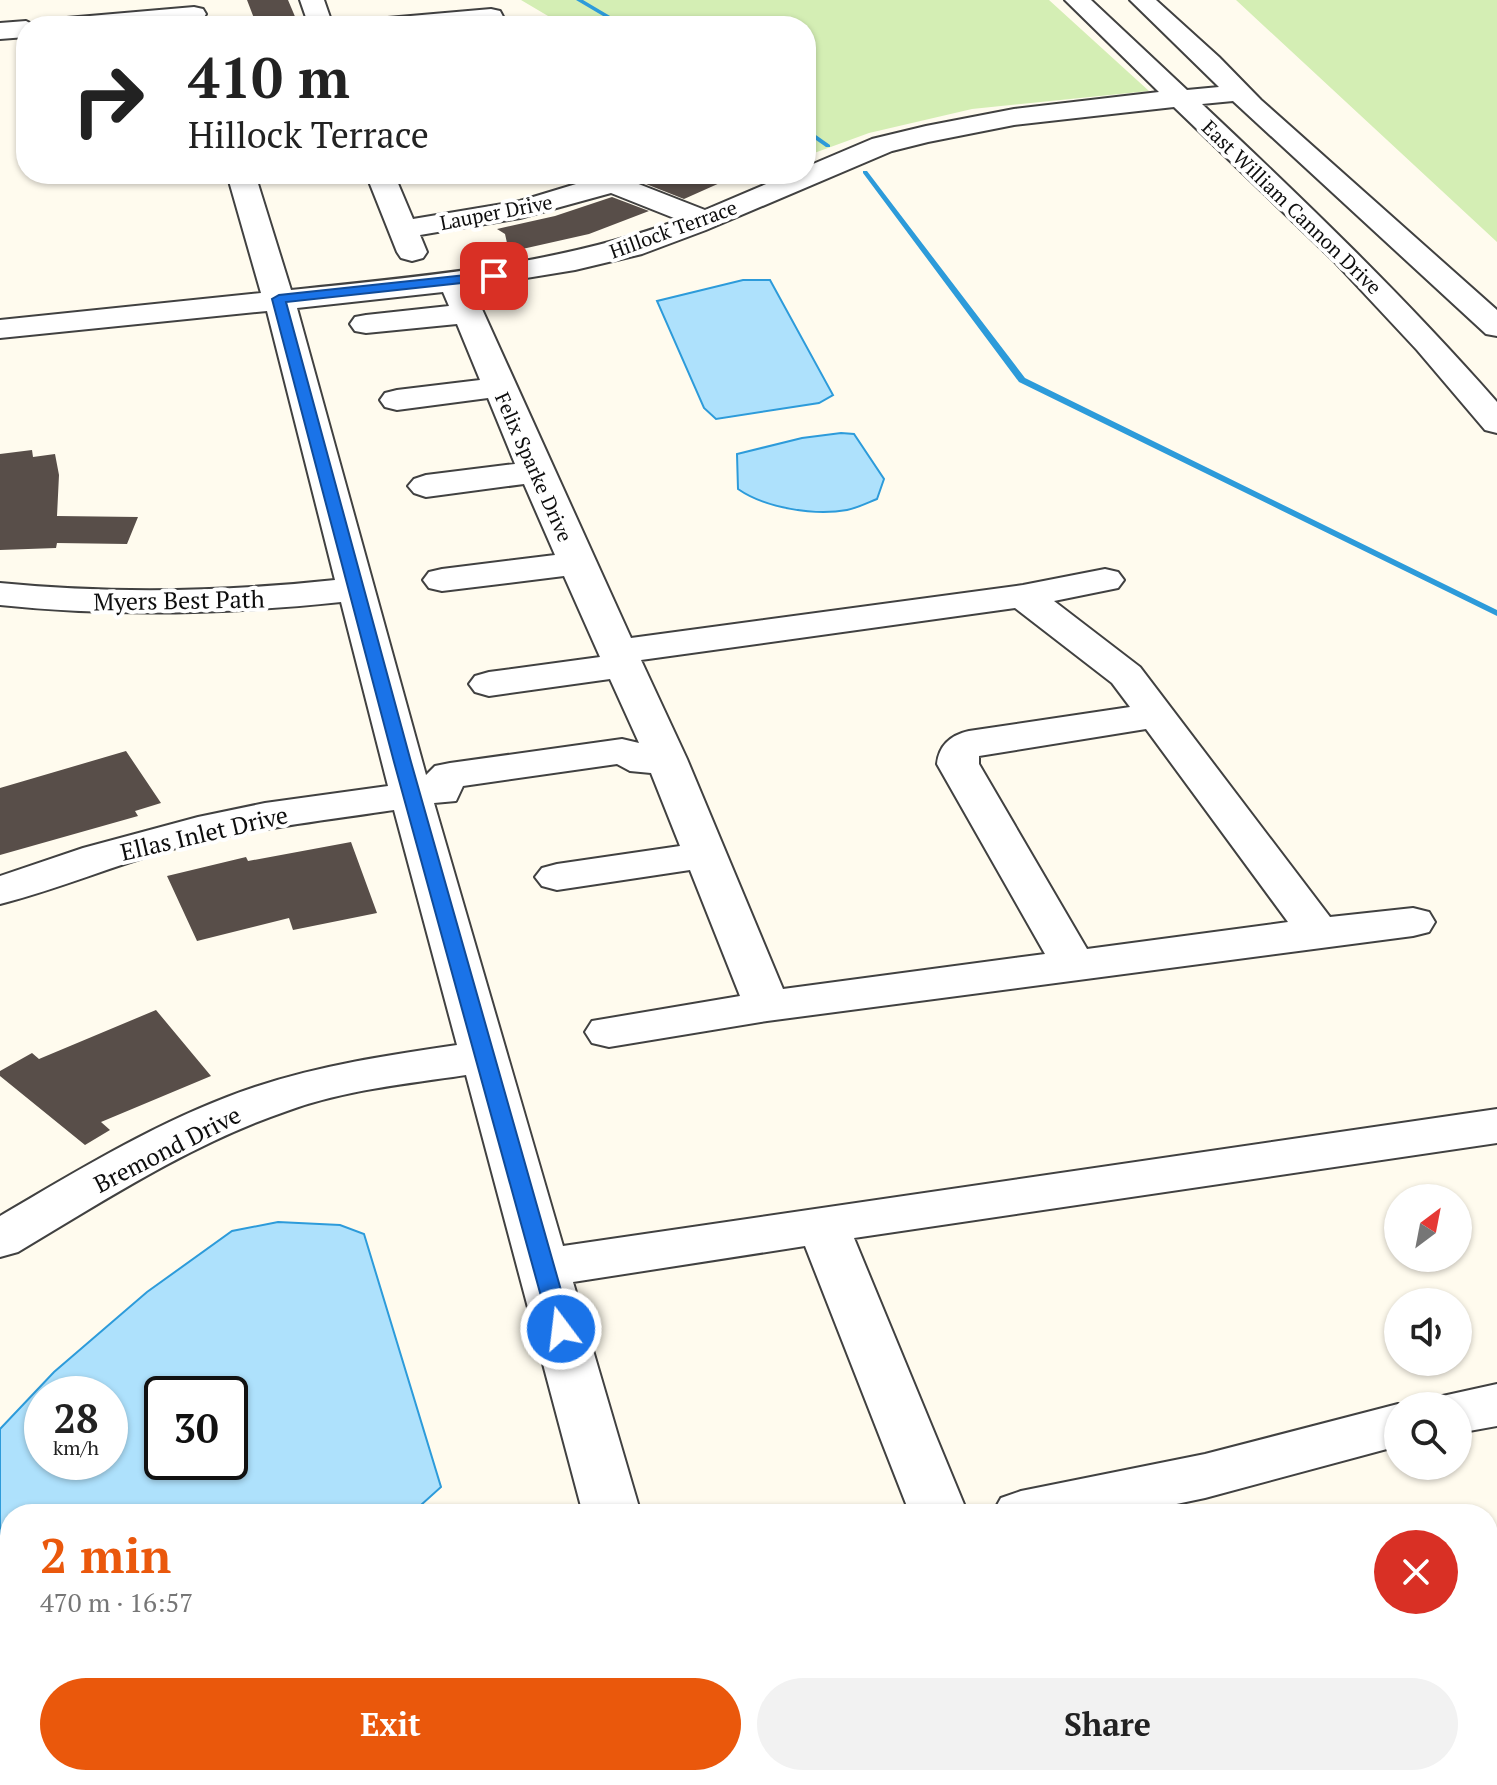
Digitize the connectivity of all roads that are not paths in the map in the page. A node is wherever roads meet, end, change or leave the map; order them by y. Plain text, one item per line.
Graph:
1 (1077, 0) edge
2 (1142, 0) edge
3 (194, 13) edge
4 (162, 16) edge
5 (1238, 93) junction
6 (1178, 99) junction
7 (816, 171) edge
8 (244, 184) edge
9 (384, 184) edge
10 (606, 184) edge
11 (632, 184) edge
12 (787, 184) edge
13 (705, 220) junction
14 (454, 281) junction
15 (279, 299) junction
16 (467, 313) junction
17 (366, 324) dead end
18 (1497, 327) edge
19 (0, 329) edge
20 (499, 387) junction
21 (397, 400) dead end
22 (1497, 423) edge
23 (536, 472) junction
24 (426, 486) dead end
25 (576, 563) junction
26 (442, 580) dead end
27 (1105, 580) dead end
28 (357, 589) junction
29 (0, 594) edge
30 (1023, 596) junction
31 (620, 659) junction
32 (489, 684) dead end
33 (1157, 715) junction
34 (656, 761) junction
35 (424, 793) junction
36 (705, 855) junction
37 (557, 877) dead end
38 (0, 891) edge
39 (1413, 922) dead end
40 (1318, 932) junction
41 (1074, 965) junction
42 (767, 1006) junction
43 (609, 1032) dead end
44 (486, 1057) junction
45 (1497, 1126) edge
46 (823, 1225) junction
47 (0, 1239) edge
48 (544, 1268) junction
49 (1497, 1405) edge
50 (1472, 1409) edge
51 (1384, 1429) edge
52 (609, 1504) edge
53 (935, 1504) edge
54 (1069, 1504) edge

1 - 6 street, East William Cannon Drive
2 - 5 street, East William Cannon Drive
3 - 4 street
5 - 6 street, Hillock Terrace
5 - 18 street, East William Cannon Drive
6 - 7 street, Hillock Terrace
6 - 22 street, East William Cannon Drive
8 - 15 street
9 - 10 street, Lauper Drive
11 - 13 street
12 - 13 street, Hillock Terrace
13 - 14 street, Hillock Terrace
14 - 15 street, Hillock Terrace
14 - 16 street, Felix Sparke Drive
15 - 19 street, Hillock Terrace
15 - 28 street
16 - 17 street
16 - 20 street, Felix Sparke Drive
20 - 21 street
20 - 23 street, Felix Sparke Drive
23 - 24 street
23 - 25 street, Felix Sparke Drive
25 - 26 street
25 - 31 street, Felix Sparke Drive
27 - 30 street
28 - 29 street, Myers Best Path
28 - 35 street
30 - 31 street
30 - 33 street
31 - 32 street
31 - 34 street, Felix Sparke Drive
33 - 40 street
33 - 41 street
34 - 35 street, Ellas Inlet Drive
34 - 36 street, Felix Sparke Drive
35 - 38 street, Ellas Inlet Drive
35 - 44 street
36 - 37 street
36 - 42 street, Felix Sparke Drive
39 - 40 street
40 - 41 street
41 - 42 street
42 - 43 street
44 - 47 street, Bremond Drive
44 - 48 street
45 - 46 street
46 - 48 street
46 - 53 street
48 - 52 street
49 - 50 street
51 - 54 street

